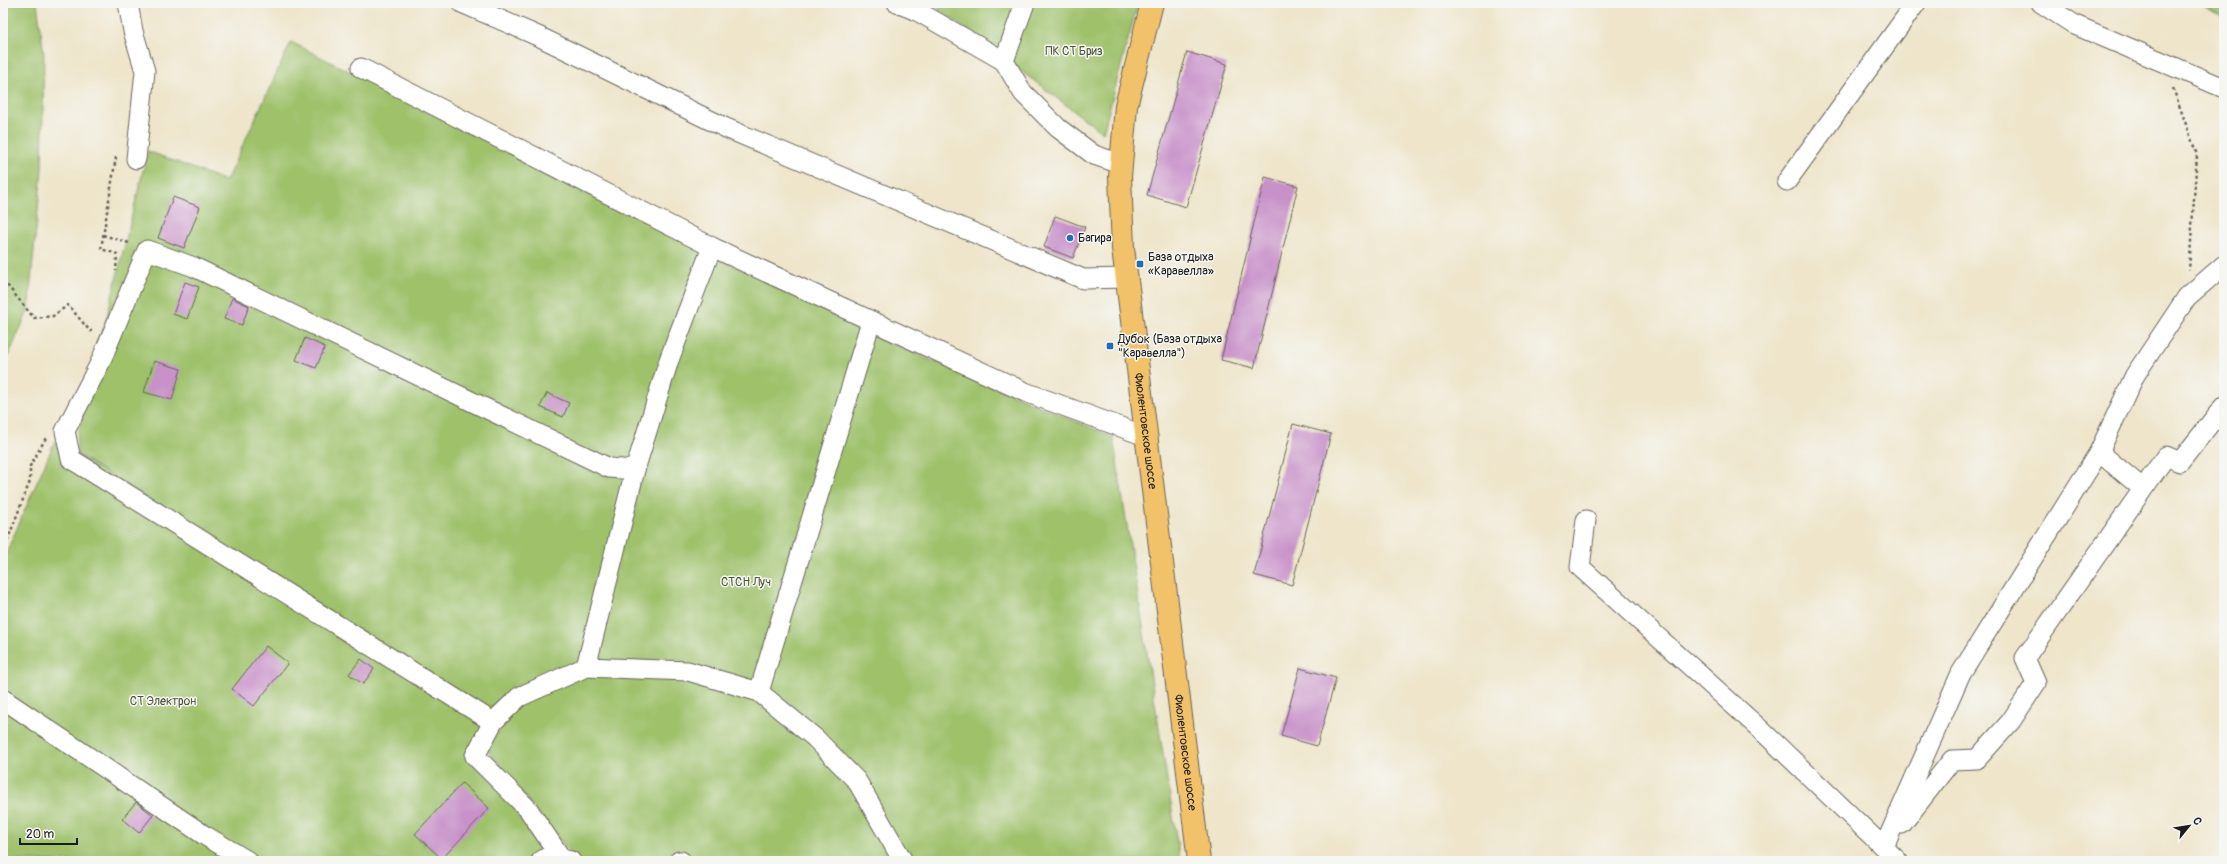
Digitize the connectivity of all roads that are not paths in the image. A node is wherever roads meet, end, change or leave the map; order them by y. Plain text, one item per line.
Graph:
1 (128, 3) edge
2 (462, 3) edge
3 (897, 3) edge
4 (1025, 3) edge
5 (1152, 3) edge
6 (1916, 3) edge
7 (2041, 3) edge
8 (1004, 61) junction
9 (361, 68) dead end
10 (2224, 88) edge
11 (136, 159) dead end
12 (1121, 164) junction
13 (1788, 181) dead end
14 (712, 247) junction
15 (2224, 265) edge
16 (1128, 278) junction
17 (871, 321) junction
18 (2224, 406) edge
19 (1148, 437) junction
20 (2099, 452) junction
21 (634, 470) junction
22 (2142, 488) junction
23 (1586, 520) dead end
24 (586, 666) junction
25 (759, 692) junction
26 (3, 699) edge
27 (493, 722) junction
28 (1884, 847) junction
29 (556, 858) edge
30 (248, 861) edge
31 (903, 861) edge
32 (1199, 861) edge
33 (1898, 861) edge

1 - 11 street
2 - 16 street
3 - 8 street
4 - 8 street
5 - 12 main road, Фиолентовское шоссе
6 - 13 street
7 - 10 street
8 - 12 street
9 - 14 street
12 - 16 main road, Фиолентовское шоссе
14 - 17 street
14 - 21 street
15 - 20 street
16 - 19 main road, Фиолентовское шоссе
17 - 19 street
17 - 25 street
18 - 22 street
19 - 32 main road, Фиолентовское шоссе
20 - 22 street
20 - 28 street
21 - 24 street
21 - 27 street
22 - 28 street
23 - 28 street
24 - 25 street
24 - 27 street
25 - 31 street
26 - 30 street
27 - 29 street
28 - 33 street

